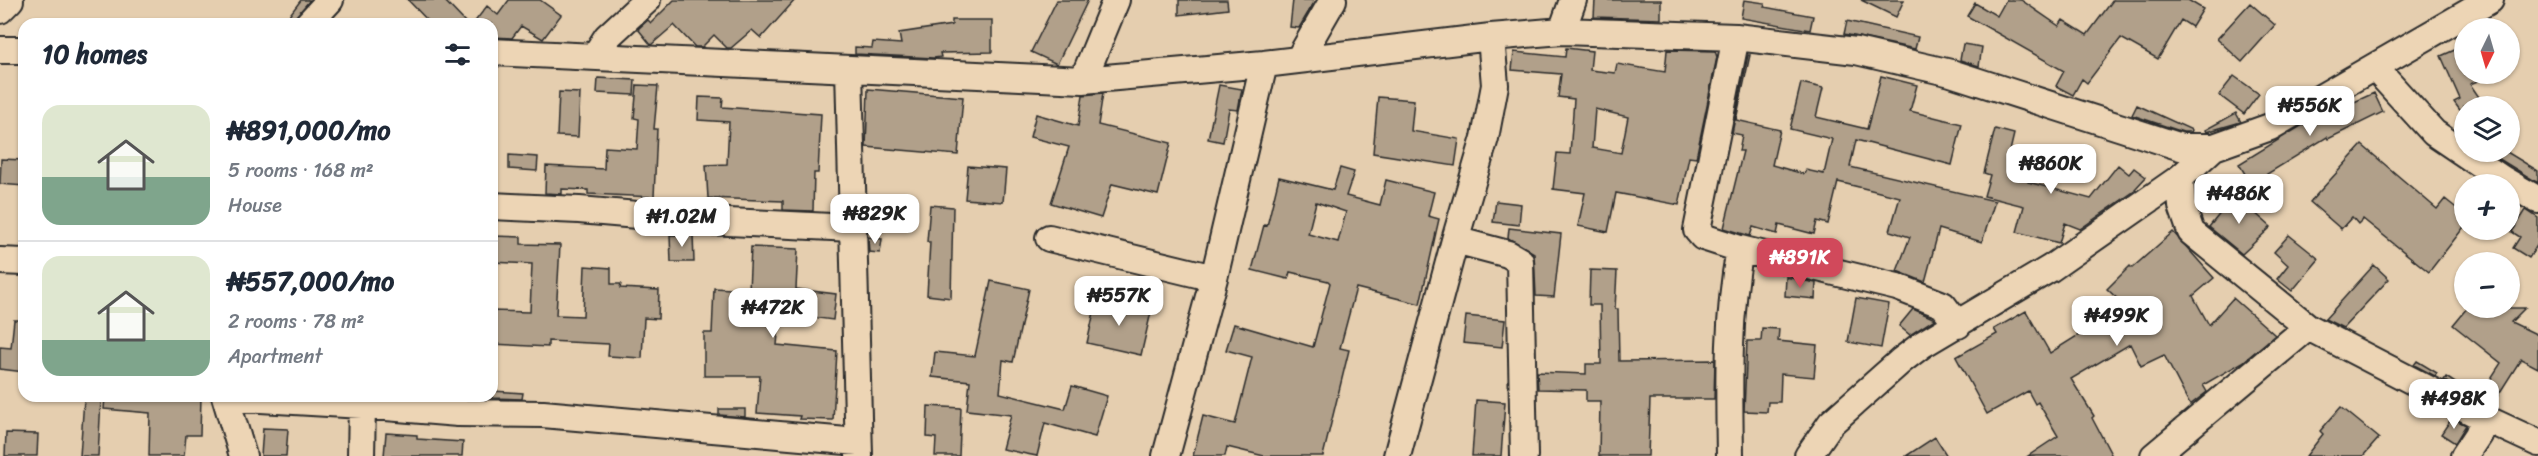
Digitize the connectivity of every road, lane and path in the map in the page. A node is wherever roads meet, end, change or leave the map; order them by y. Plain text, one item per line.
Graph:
1 (10, 0) edge
2 (330, 0) edge
3 (647, 0) edge
4 (1116, 0) edge
5 (1333, 0) edge
6 (1573, 0) edge
7 (2490, 0) edge
8 (0, 10) edge
9 (314, 18) edge
10 (1562, 31) junction
11 (1491, 37) junction
12 (1736, 37) junction
13 (0, 50) edge
14 (18, 50) edge
15 (498, 52) edge
16 (595, 56) junction
17 (1299, 59) junction
18 (1264, 64) junction
19 (2374, 67) junction
20 (849, 69) junction
21 (1083, 80) junction
22 (2214, 147) junction
23 (2180, 178) junction
24 (2538, 200) edge
25 (498, 206) edge
26 (852, 228) junction
27 (1049, 238) dead end
28 (1455, 240) junction
29 (1740, 249) junction
30 (0, 261) edge
31 (18, 262) edge
32 (1214, 278) junction
33 (1958, 325) junction
34 (2308, 327) junction
35 (227, 402) edge
36 (311, 402) edge
37 (458, 404) edge
38 (362, 405) junction
39 (2484, 418) junction
40 (2538, 443) edge
41 (859, 449) edge
42 (243, 456) edge
43 (361, 456) edge
44 (1166, 456) edge
45 (1397, 456) edge
46 (1524, 456) edge
47 (1730, 456) edge
48 (1808, 456) edge
49 (2154, 456) edge
50 (2464, 456) edge

1 - 8 street
2 - 9 street
3 - 16 street
4 - 21 street
5 - 17 street
6 - 10 street
7 - 19 street
10 - 11 street
10 - 12 street
11 - 17 street
11 - 28 street
12 - 22 street
12 - 29 street
13 - 14 street
15 - 16 street
16 - 20 street
17 - 18 street
18 - 21 street
18 - 32 street
19 - 22 street
19 - 24 street
20 - 21 street
20 - 26 street
22 - 23 street
23 - 33 street
23 - 34 street
25 - 26 street
26 - 41 street
27 - 32 street
28 - 45 street
28 - 46 street
29 - 33 street
29 - 47 street
30 - 31 street
32 - 44 street
33 - 48 street
34 - 39 street
34 - 49 street
35 - 42 street
36 - 38 street
37 - 38 street
37 - 41 street
38 - 43 street
39 - 40 street
39 - 50 street

